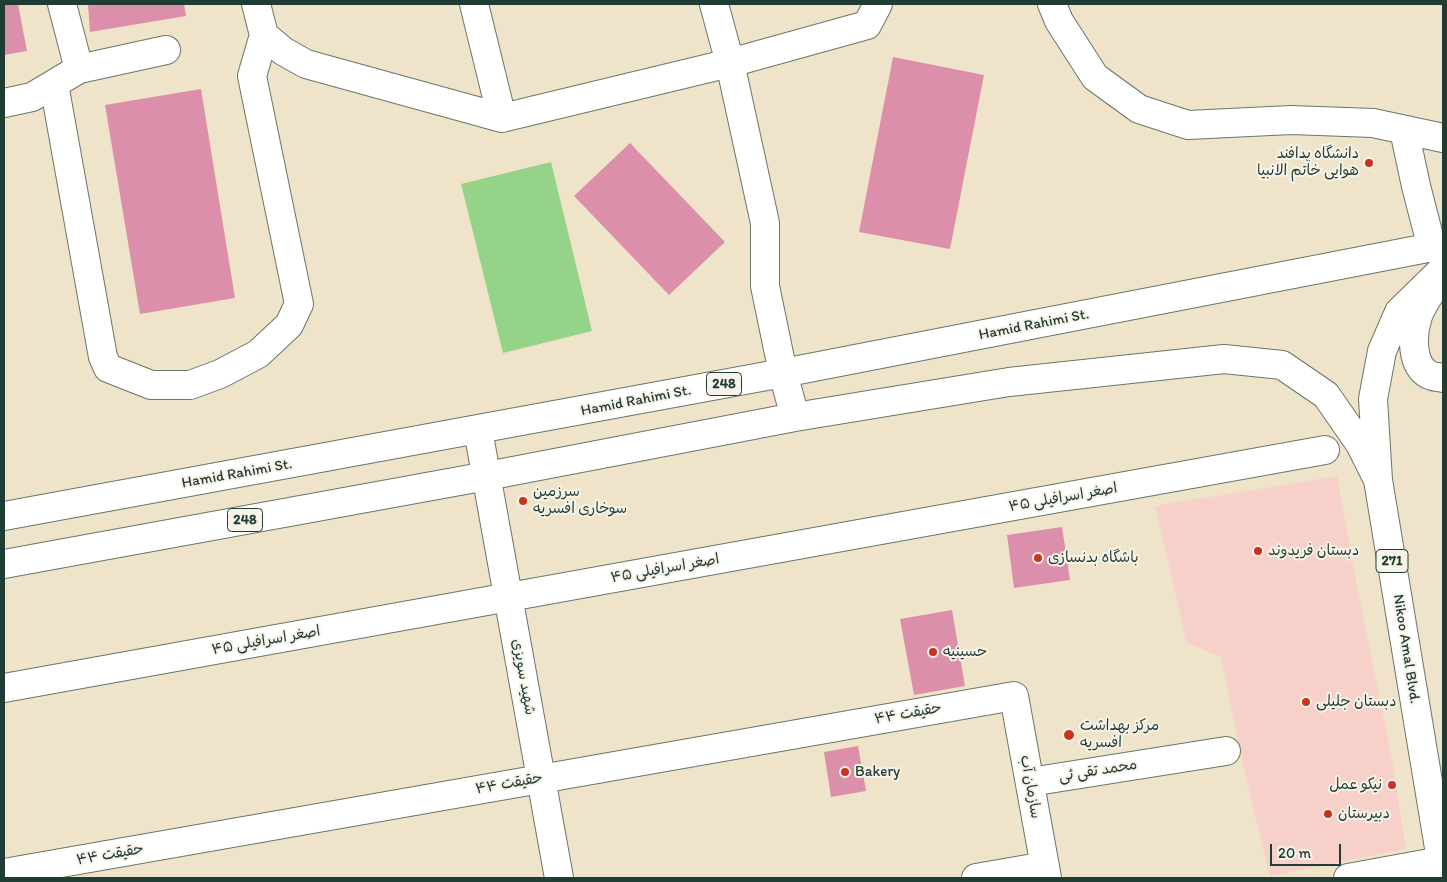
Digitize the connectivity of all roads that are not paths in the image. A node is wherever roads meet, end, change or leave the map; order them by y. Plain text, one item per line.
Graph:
1 (62, 4) edge
2 (256, 4) edge
3 (474, 4) edge
4 (714, 4) edge
5 (878, 4) edge
6 (1052, 4) edge
7 (264, 35) junction
8 (166, 50) dead end
9 (730, 63) junction
10 (78, 69) junction
11 (54, 84) junction
12 (4, 103) edge
13 (502, 118) junction
14 (1404, 130) junction
15 (1443, 138) edge
16 (1440, 258) edge
17 (784, 373) junction
18 (1443, 378) edge
19 (795, 417) junction
20 (478, 430) junction
21 (1326, 450) dead end
22 (487, 476) junction
23 (1378, 480) junction
24 (4, 516) edge
25 (4, 564) edge
26 (509, 597) junction
27 (4, 688) edge
28 (1014, 696) joint
29 (1226, 751) dead end
30 (541, 779) junction
31 (1030, 782) junction
32 (1442, 867) edge
33 (1046, 872) edge
34 (4, 873) edge
35 (560, 878) edge
36 (976, 878) edge
37 (1348, 878) edge

1 - 10 main road
2 - 7 main road
3 - 13 main road
4 - 9 main road
5 - 9 main road
6 - 14 main road
7 - 11 main road
7 - 13 main road
8 - 10 main road
9 - 13 main road
9 - 17 main road
10 - 11 main road
11 - 12 main road
14 - 15 main road
14 - 16 main road
16 - 17 main road, Hamid Rahimi St. / 248
16 - 18 main road
16 - 23 main road, Nikoo Amal Blvd. / 271
17 - 19 main road
17 - 20 main road, Hamid Rahimi St. / 248
19 - 22 main road, 248
19 - 23 main road, 248
20 - 22 main road, شهید سویزی
20 - 24 main road, Hamid Rahimi St. / 248
21 - 26 main road, اصغر اسرافیلی ۴۵
22 - 25 main road, 248
22 - 26 main road, شهید سویزی
23 - 32 main road, Nikoo Amal Blvd. / 271
26 - 27 main road, اصغر اسرافیلی ۴۵
26 - 30 main road, شهید سویزی
28 - 30 main road, حقیقت ۴۴
28 - 31 main road, سازمان آب
29 - 31 main road, محمد تقی ئی
30 - 34 main road, حقیقت ۴۴
30 - 35 main road, شهید سویزی
31 - 33 main road, سازمان آب
32 - 37 main road
33 - 36 main road

